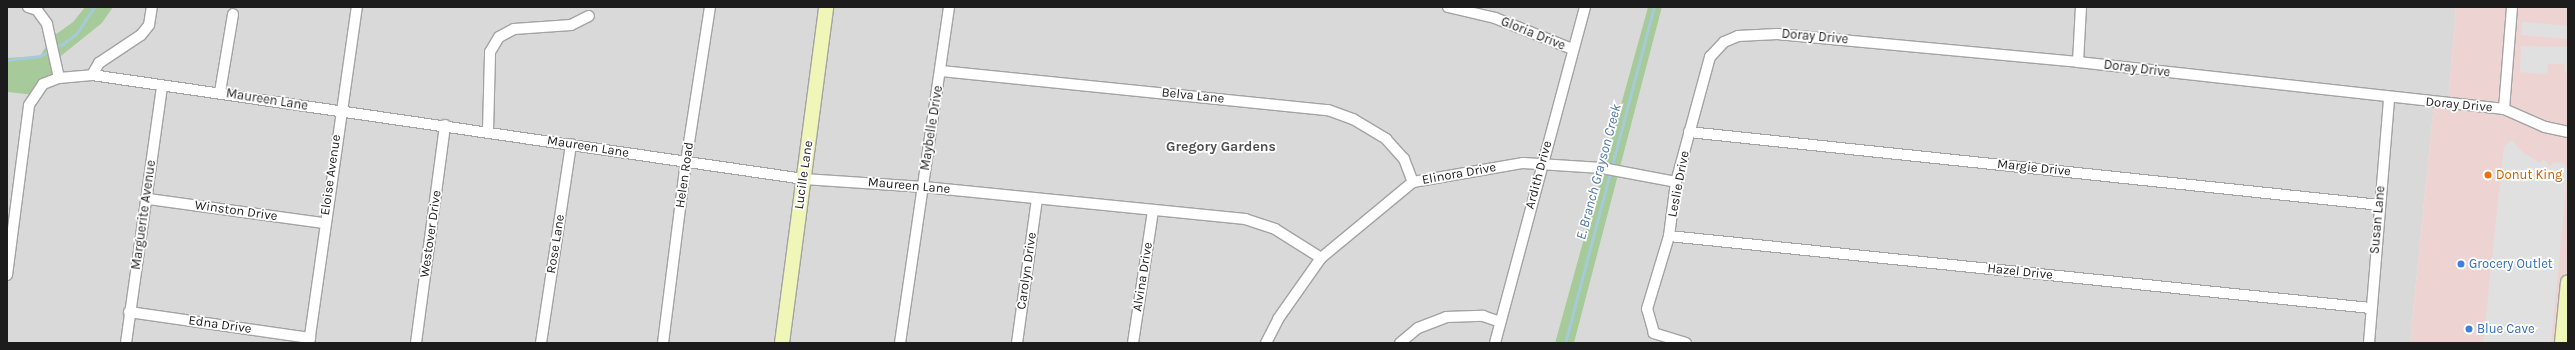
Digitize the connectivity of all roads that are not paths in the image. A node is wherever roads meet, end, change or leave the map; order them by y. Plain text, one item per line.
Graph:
1 (152, 7) edge
2 (356, 7) edge
3 (710, 7) edge
4 (826, 7) edge
5 (949, 7) edge
6 (1448, 7) edge
7 (1585, 7) edge
8 (2081, 7) edge
9 (2512, 7) edge
10 (35, 8) edge
11 (233, 14) dead end
12 (589, 16) dead end
13 (1572, 49) junction
14 (1710, 57) joint
15 (2078, 62) junction
16 (941, 71) junction
17 (92, 75) junction
18 (59, 78) junction
19 (162, 87) junction
20 (220, 92) junction
21 (2389, 98) junction
22 (2504, 109) junction
23 (340, 111) junction
24 (446, 125) junction
25 (488, 131) junction
26 (1689, 132) junction
27 (2568, 132) edge
28 (571, 144) junction
29 (686, 162) junction
30 (1542, 163) junction
31 (804, 179) junction
32 (1413, 182) junction
33 (1676, 182) junction
34 (924, 187) junction
35 (1037, 198) junction
36 (148, 199) junction
37 (2380, 205) junction
38 (1153, 211) junction
39 (324, 223) junction
40 (1669, 236) junction
41 (1321, 258) junction
42 (7, 276) edge
43 (2568, 282) edge
44 (2370, 308) junction
45 (129, 312) junction
46 (1500, 322) junction
47 (309, 340) edge
48 (126, 343) edge
49 (416, 343) edge
50 (541, 343) edge
51 (663, 343) edge
52 (782, 343) edge
53 (900, 343) edge
54 (1017, 343) edge
55 (1133, 343) edge
56 (1266, 343) edge
57 (1400, 343) edge
58 (1495, 343) edge
59 (1686, 343) edge
60 (2369, 343) edge
61 (2562, 343) edge

1 - 17 street
2 - 23 street, Eloise Avenue
3 - 29 street, Helen Road
4 - 31 street, Lucille Lane
5 - 16 street, Maybelle Drive
6 - 13 street, Gloria Drive
7 - 13 street, Ardith Drive
8 - 15 street
9 - 22 street
10 - 18 street
11 - 20 street
12 - 25 street
13 - 30 street, Ardith Drive
14 - 15 street, Doray Drive
14 - 26 street, Leslie Drive
15 - 21 street, Doray Drive
16 - 32 street, Belva Lane
16 - 34 street, Maybelle Drive
17 - 18 street, Maureen Lane
17 - 19 street, Maureen Lane
18 - 42 street, Maureen Lane
19 - 20 street, Maureen Lane
19 - 36 street, Marguerite Avenue
20 - 23 street, Maureen Lane
21 - 22 street, Doray Drive
21 - 37 street, Susan Lane
22 - 27 street, Doray Drive
23 - 24 street, Maureen Lane
23 - 39 street, Eloise Avenue
24 - 25 street, Maureen Lane
24 - 49 street, Westover Drive
25 - 28 street, Maureen Lane
26 - 33 street, Leslie Drive
26 - 37 street, Margie Drive
28 - 29 street, Maureen Lane
28 - 50 street, Rose Lane
29 - 31 street, Maureen Lane
29 - 51 street, Helen Road
30 - 32 street, Elinora Drive
30 - 33 street, Elinora Drive
30 - 46 street, Ardith Drive
31 - 34 street, Maureen Lane
31 - 52 street, Lucille Lane
32 - 41 street, Elinora Drive
33 - 40 street, Leslie Drive
34 - 35 street, Maureen Lane
34 - 53 street, Maybelle Drive
35 - 38 street, Maureen Lane
35 - 54 street, Carolyn Drive
36 - 39 street, Winston Drive
36 - 45 street, Marguerite Avenue
37 - 44 street, Susan Lane
38 - 41 street, Maureen Lane
38 - 55 street, Alvina Drive
39 - 47 street, Eloise Avenue
40 - 44 street, Hazel Drive
40 - 59 street, Leslie Drive
41 - 56 street, Elinora Drive
43 - 61 street
44 - 60 street, Susan Lane
45 - 47 street, Edna Drive
45 - 48 street, Marguerite Avenue
46 - 57 street
46 - 58 street, Ardith Drive

